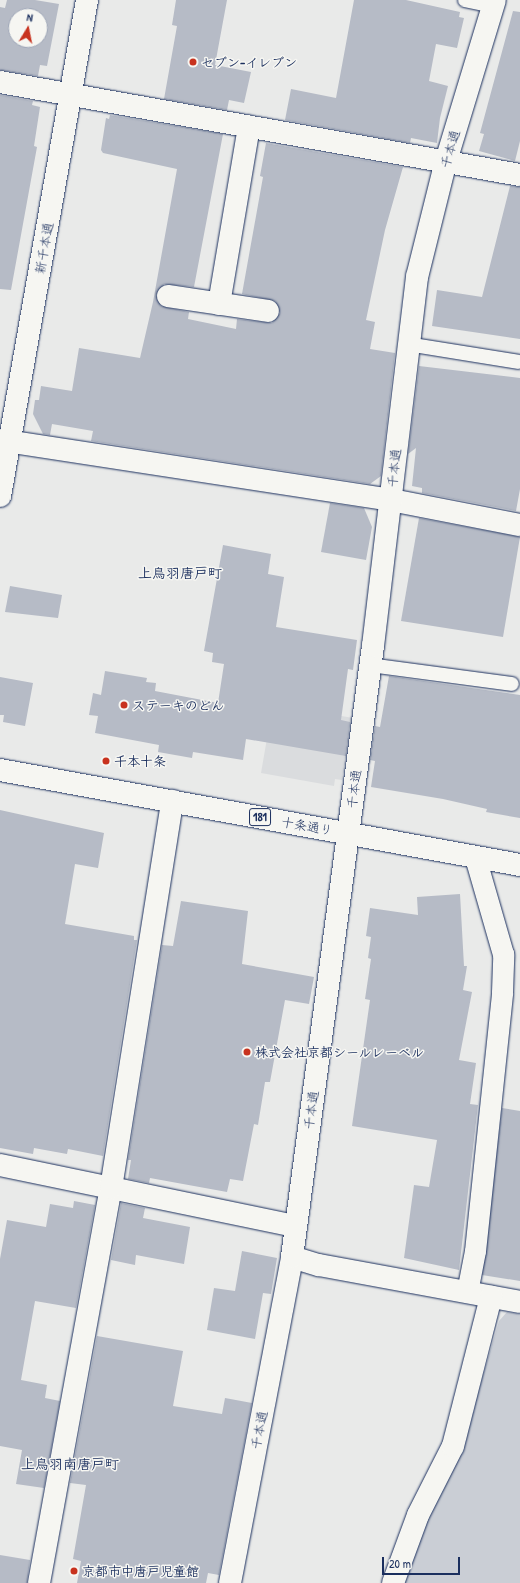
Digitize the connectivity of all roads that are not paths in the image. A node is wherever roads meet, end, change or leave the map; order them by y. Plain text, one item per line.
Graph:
1 (86, 0) edge
2 (465, 0) edge
3 (494, 3) edge
4 (0, 82) edge
5 (70, 95) junction
6 (249, 126) junction
7 (446, 161) junction
8 (520, 175) edge
9 (168, 296) dead end
10 (219, 304) junction
11 (268, 311) dead end
12 (407, 344) junction
13 (519, 362) edge
14 (5, 441) edge
15 (0, 496) edge
16 (391, 500) junction
17 (520, 525) edge
18 (370, 665) junction
19 (512, 684) dead end
20 (0, 770) edge
21 (172, 801) junction
22 (349, 833) junction
23 (475, 857) junction
24 (520, 865) edge
25 (0, 1165) edge
26 (111, 1188) junction
27 (295, 1226) junction
28 (292, 1257) junction
29 (467, 1292) junction
30 (491, 1297) junction
31 (520, 1302) edge
32 (39, 1583) edge
33 (230, 1583) edge
34 (393, 1583) edge

1 - 5 street, 新千本通
2 - 3 lane
3 - 7 street, 千本通
4 - 5 street
5 - 6 street
5 - 14 street, 新千本通
6 - 7 street
6 - 10 street
7 - 8 street
7 - 12 street, 千本通
9 - 10 street
10 - 11 street
12 - 13 lane
12 - 16 street, 千本通
14 - 15 street, 新千本通
14 - 16 street
16 - 17 street
16 - 18 street, 千本通
18 - 19 lane
18 - 22 street, 千本通
20 - 21 street, 十条通り / 181
21 - 22 street, 十条通り / 181
21 - 26 street
22 - 23 street, 十条通り / 181
22 - 27 street, 千本通
23 - 24 street, 十条通り / 181
23 - 29 street
25 - 26 street
26 - 27 street
26 - 32 street
27 - 28 street, 千本通
28 - 29 street
28 - 33 street, 千本通
29 - 30 street
30 - 31 street
30 - 34 street

